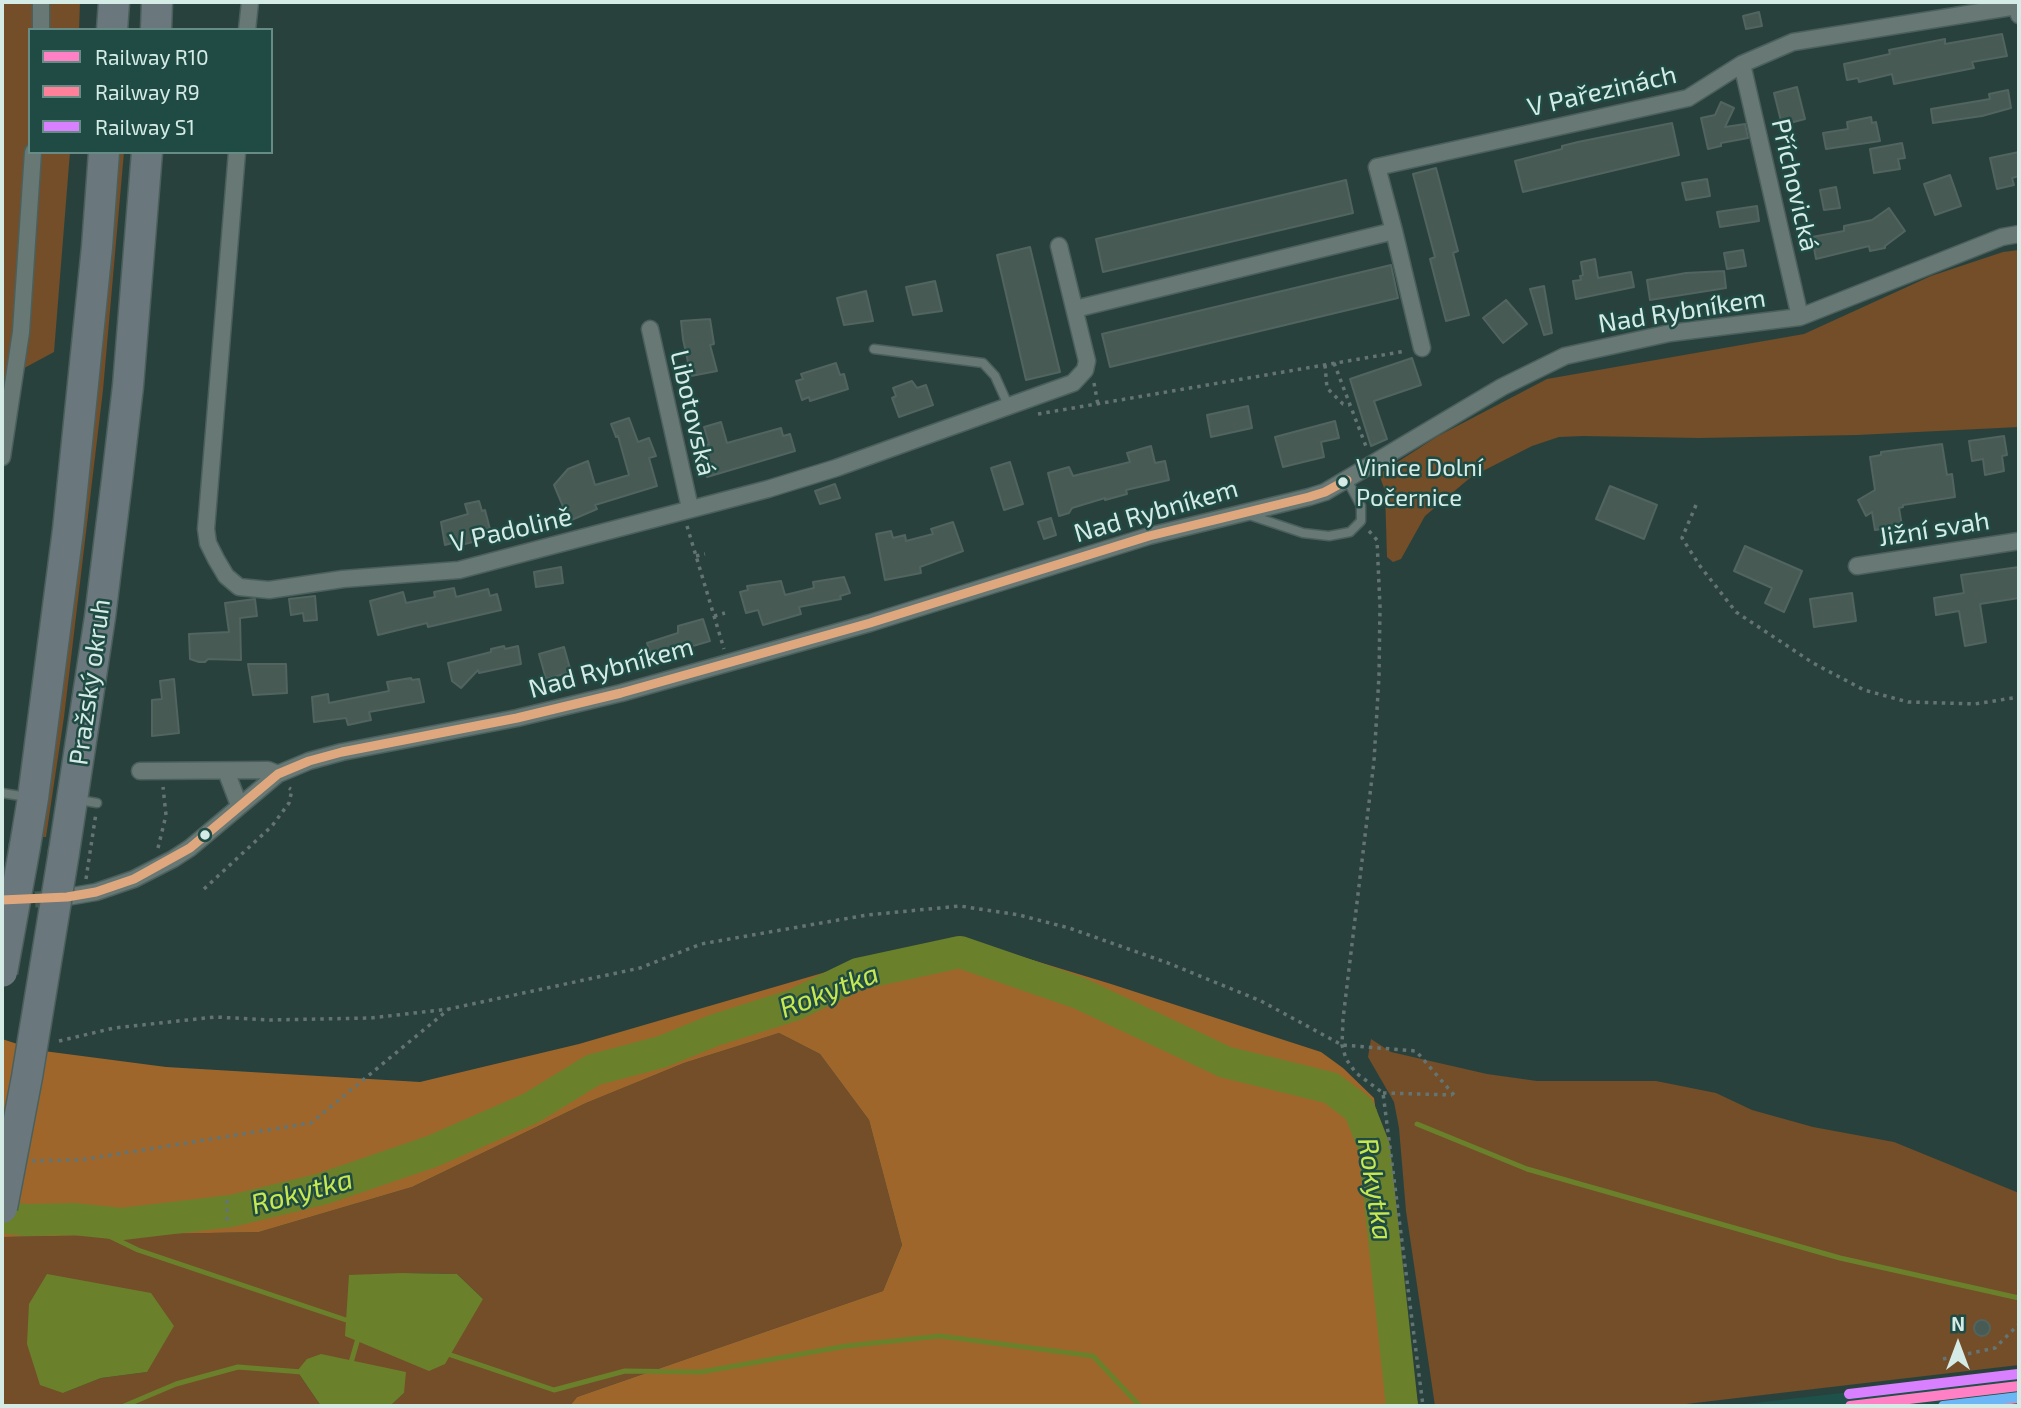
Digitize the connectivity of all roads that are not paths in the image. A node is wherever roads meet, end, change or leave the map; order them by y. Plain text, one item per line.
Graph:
1 (41, 2) edge
2 (114, 2) edge
3 (157, 2) edge
4 (250, 2) edge
5 (2018, 10) edge
6 (41, 28) edge
7 (113, 28) edge
8 (156, 28) edge
9 (247, 28) edge
10 (1742, 64) junction
11 (33, 154) edge
12 (104, 154) edge
13 (147, 154) edge
14 (237, 154) edge
15 (1394, 231) junction
16 (2019, 234) edge
17 (1059, 246) dead end
18 (1075, 309) junction
19 (1800, 317) junction
20 (650, 329) dead end
21 (1422, 348) road end
22 (874, 349) dead end
23 (1009, 407) junction
24 (2, 457) edge
25 (1347, 480) junction
26 (690, 508) junction
27 (1239, 512) junction
28 (2019, 541) edge
29 (1857, 566) dead end
30 (140, 771) dead end
31 (226, 771) junction
32 (278, 774) junction
33 (2, 793) edge
34 (33, 798) junction
35 (239, 805) junction
36 (67, 897) tunnel mouth
37 (2, 972) edge
38 (2, 1208) edge

1 - 6 street
2 - 7 highway
3 - 8 highway
4 - 9 street
5 - 10 street, V Pařezinách
10 - 15 street, V Pařezinách
10 - 19 street, Příchovická
11 - 24 street
12 - 34 highway, Pražský okruh
13 - 38 highway, Pražský okruh, bridge
14 - 26 street, V Padolině
15 - 18 street
15 - 21 street, V Pařezinách
16 - 19 street, Nad Rybníkem
17 - 18 street, V Padolině
18 - 23 street, V Padolině
19 - 25 street, Nad Rybníkem
20 - 26 street, Libotovská
22 - 23 lane
23 - 26 street, V Padolině
25 - 27 street, Nad Rybníkem
25 - 27 lane
27 - 32 street, Nad Rybníkem
28 - 29 street, Jižní svah
30 - 31 street, Nad Rybníkem
31 - 32 street, Nad Rybníkem
31 - 35 street
32 - 35 street, Nad Rybníkem
33 - 34 lane
34 - 37 highway, Pražský okruh, bridge
35 - 36 street, Nad Rybníkem

